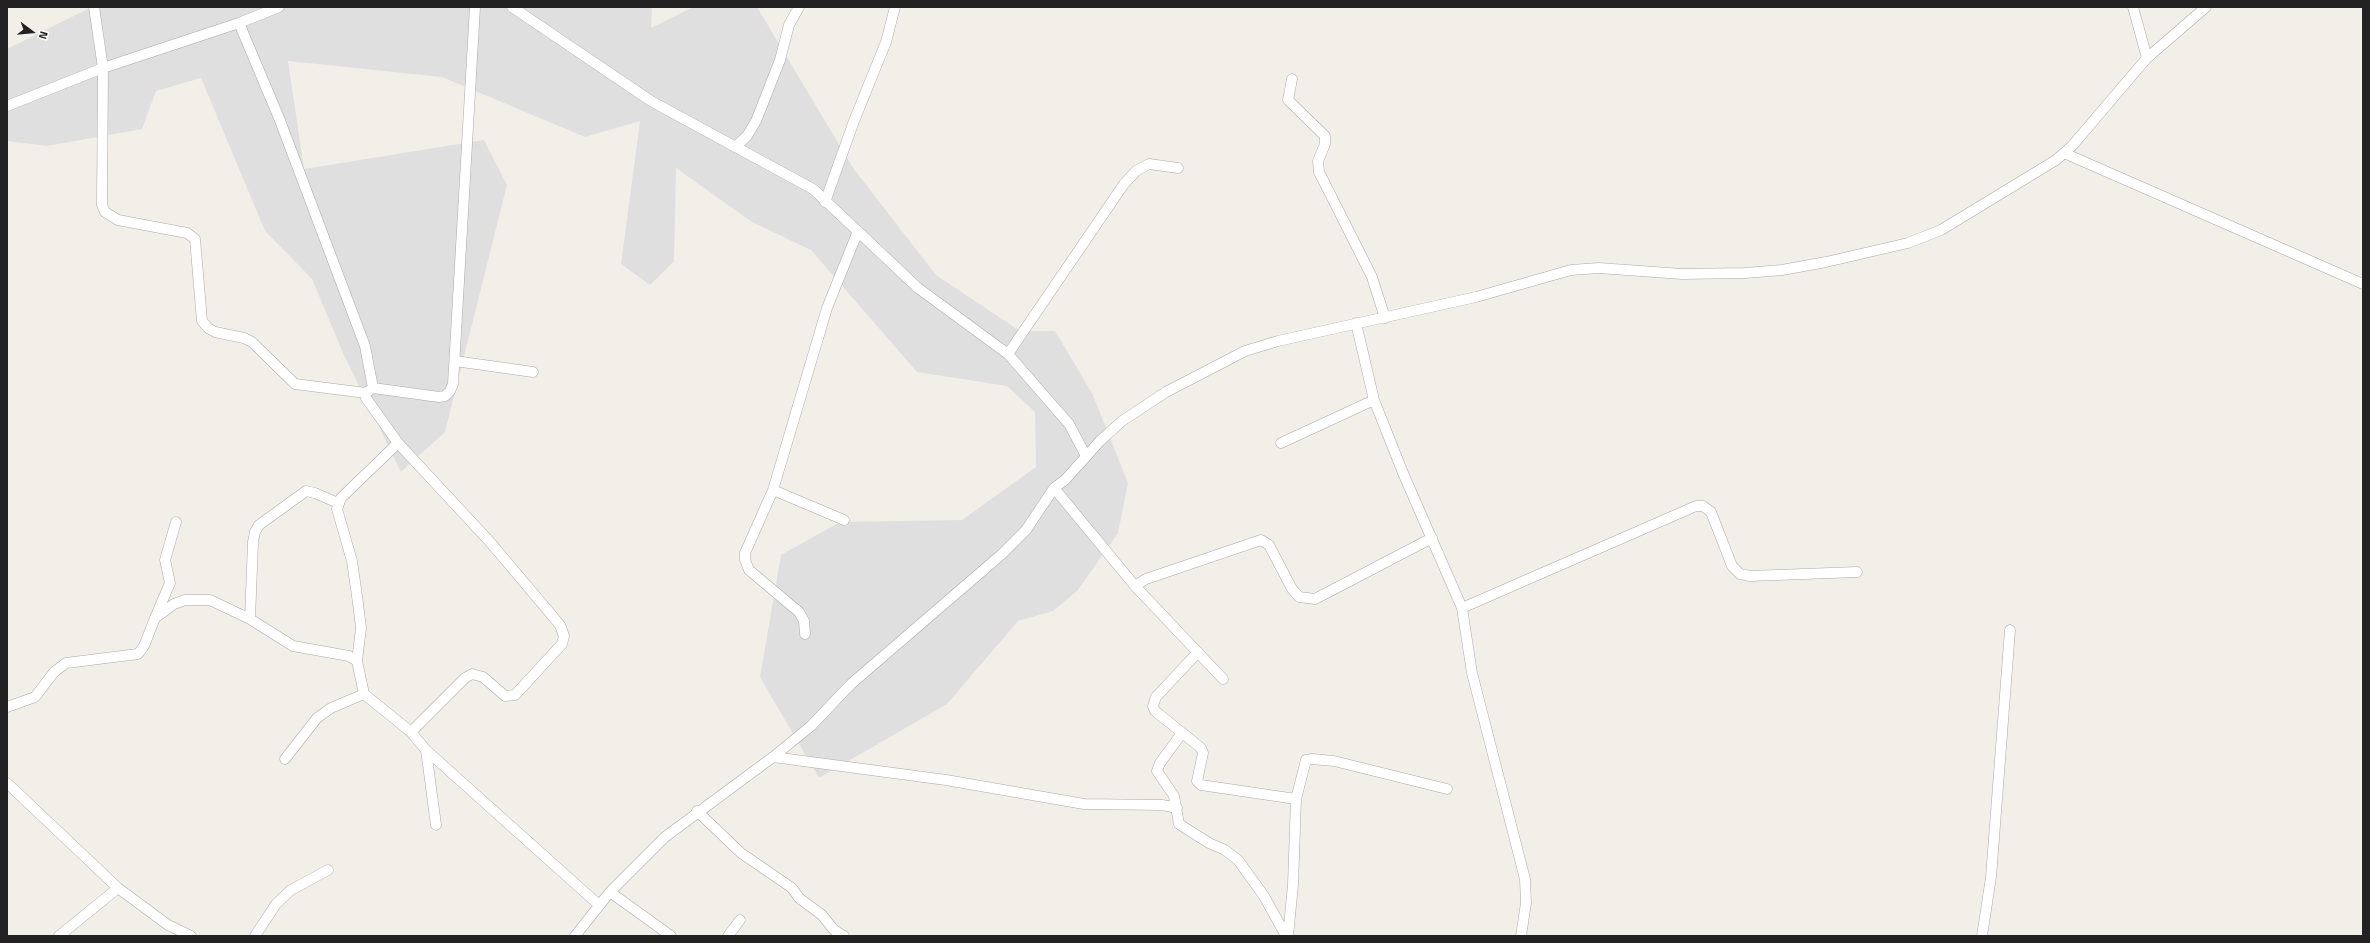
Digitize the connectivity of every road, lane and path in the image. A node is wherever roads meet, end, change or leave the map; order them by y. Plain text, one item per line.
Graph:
1 (94, 7) edge
2 (279, 7) edge
3 (475, 7) edge
4 (512, 7) edge
5 (799, 7) edge
6 (895, 7) edge
7 (2133, 7) edge
8 (2206, 7) edge
9 (239, 23) junction
10 (2147, 58) junction
11 (103, 68) junction
12 (1292, 79) dead end
13 (7, 106) edge
14 (736, 146) junction
15 (2064, 153) junction
16 (1178, 168) dead end
17 (825, 202) junction
18 (858, 231) junction
19 (2363, 284) edge
20 (1385, 318) junction
21 (1356, 323) junction
22 (1008, 354) junction
23 (454, 360) junction
24 (532, 372) dead end
25 (370, 391) junction
26 (1374, 400) junction
27 (398, 443) junction
28 (1280, 443) dead end
29 (1086, 456) junction
30 (1054, 488) junction
31 (773, 490) junction
32 (338, 503) junction
33 (844, 520) dead end
34 (176, 522) dead end
35 (1432, 538) junction
36 (1857, 572) dead end
37 (1135, 586) junction
38 (1462, 608) junction
39 (155, 618) junction
40 (250, 619) junction
41 (2010, 630) dead end
42 (804, 634) dead end
43 (1198, 652) junction
44 (358, 661) junction
45 (1223, 679) dead end
46 (364, 694) junction
47 (7, 707) edge
48 (411, 732) junction
49 (1182, 732) junction
50 (426, 750) junction
51 (773, 757) junction
52 (285, 759) dead end
53 (7, 783) edge
54 (1447, 789) dead end
55 (1296, 799) junction
56 (1177, 808) junction
57 (697, 811) junction
58 (436, 824) dead end
59 (328, 870) dead end
60 (118, 888) junction
61 (610, 892) junction
62 (599, 905) junction
63 (740, 920) dead end
64 (59, 936) edge
65 (191, 936) edge
66 (255, 936) edge
67 (575, 936) edge
68 (671, 936) edge
69 (728, 936) edge
70 (844, 936) edge
71 (1287, 936) edge
72 (1522, 936) edge
73 (1982, 936) edge

1 - 11 street
2 - 9 street
3 - 23 street
4 - 14 street
5 - 14 street
6 - 17 street
7 - 10 street
8 - 10 street
9 - 11 street
9 - 25 street
10 - 15 street
11 - 13 street
11 - 25 street
12 - 20 street
14 - 17 street
15 - 19 street
15 - 20 street
16 - 22 street
17 - 18 street
18 - 22 street
18 - 31 street
20 - 21 street
21 - 26 street
21 - 29 street
22 - 29 street
23 - 24 street
23 - 25 street
25 - 27 street
26 - 28 street
26 - 35 street
27 - 32 street
27 - 48 street
29 - 30 street
30 - 37 street
30 - 51 street
31 - 33 street
31 - 42 street
32 - 40 street
32 - 44 street
34 - 39 street
35 - 37 street
35 - 38 street
36 - 38 street
37 - 43 street
38 - 72 street
39 - 40 street
39 - 47 street
40 - 44 street
41 - 73 street
43 - 45 street
43 - 49 street
44 - 46 street
46 - 48 street
46 - 52 street
48 - 50 street
49 - 55 street
49 - 56 street
50 - 58 street
50 - 62 street
51 - 56 street
51 - 57 street
53 - 60 street
54 - 55 street
55 - 71 street
56 - 71 street
57 - 61 street
57 - 70 street
59 - 66 street
60 - 64 street
60 - 65 street
61 - 62 street
61 - 68 street
62 - 67 street
63 - 69 street

